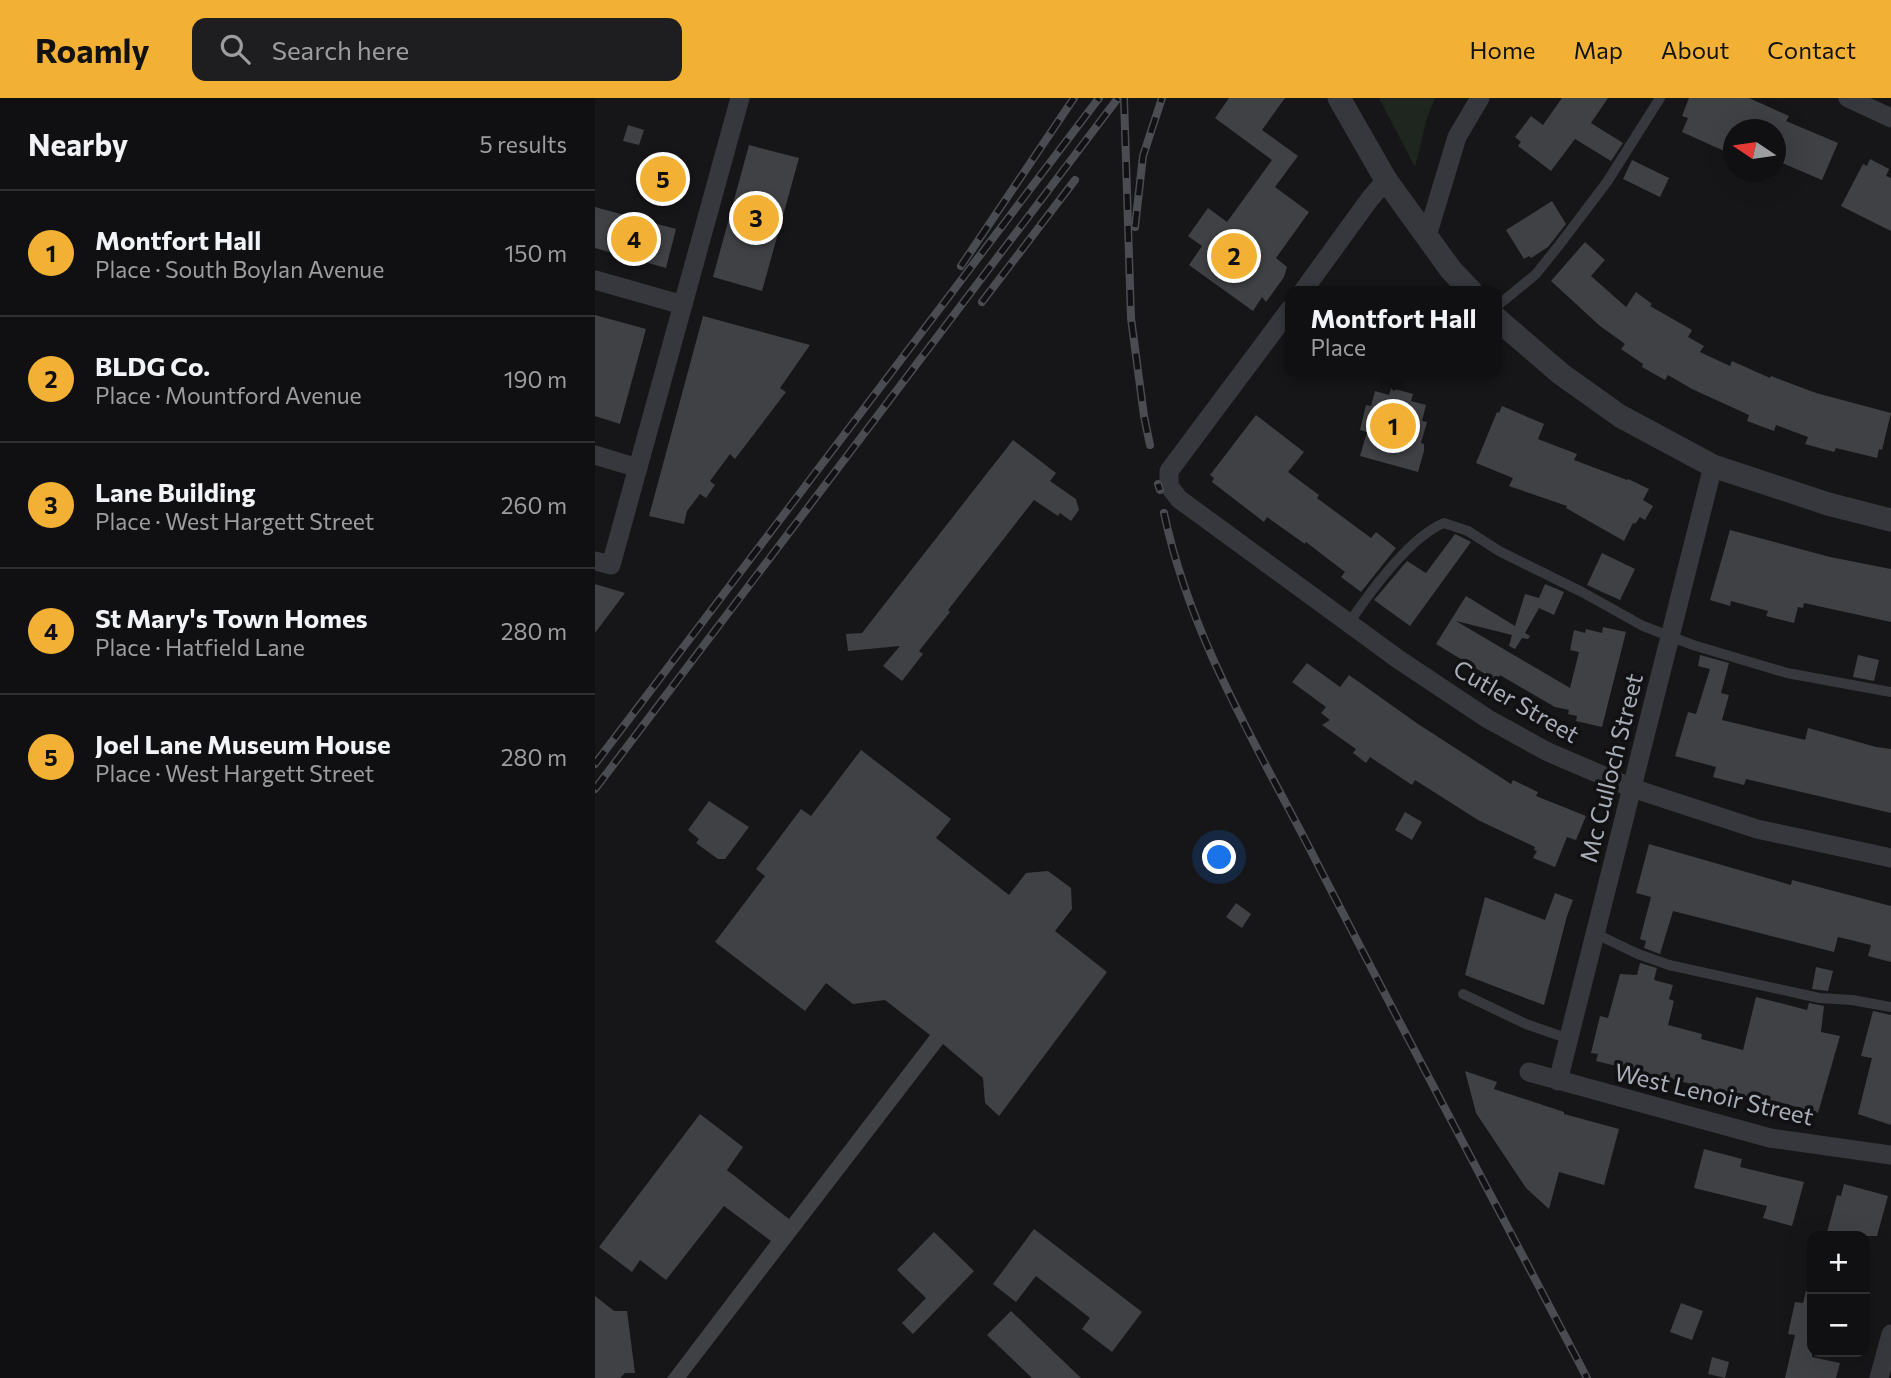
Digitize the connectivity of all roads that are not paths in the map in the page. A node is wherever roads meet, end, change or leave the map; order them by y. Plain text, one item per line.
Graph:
1 (1339, 98) edge
2 (1480, 98) edge
3 (1660, 98) edge
4 (1848, 98) edge
5 (737, 99) edge
6 (1891, 118) edge
7 (1386, 180) junction
8 (1427, 236) junction
9 (595, 280) edge
10 (1307, 286) edge
11 (1466, 286) edge
12 (1502, 302) edge
13 (683, 305) junction
14 (1285, 316) edge
15 (1502, 323) edge
16 (595, 455) edge
17 (1713, 466) junction
18 (638, 468) junction
19 (1891, 520) edge
20 (603, 563) edge
21 (1349, 623) junction
22 (1670, 636) junction
23 (1891, 692) edge
24 (1632, 788) junction
25 (1891, 858) edge
26 (1595, 934) junction
27 (1463, 995) dead end
28 (1891, 1007) edge
29 (1569, 1039) junction
30 (1529, 1072) dead end
31 (1558, 1082) junction
32 (1891, 1155) edge
33 (1891, 1334) edge
34 (1879, 1378) edge

1 - 7 street
2 - 8 street
3 - 12 lane
4 - 6 street
5 - 13 street
7 - 8 street
7 - 10 street
8 - 11 street
9 - 13 street
13 - 18 street
14 - 21 street, Cutler Street
15 - 17 street
16 - 18 street
17 - 19 street
17 - 22 street, Mc Culloch Street
18 - 20 street
21 - 22 lane
21 - 24 street, Cutler Street
22 - 23 lane
22 - 24 street, Mc Culloch Street
24 - 25 street, Cutler Street
24 - 26 street, Mc Culloch Street
26 - 28 lane
26 - 29 street, Mc Culloch Street
27 - 29 lane
29 - 31 street, Mc Culloch Street
30 - 31 street, West Lenoir Street
31 - 32 street, West Lenoir Street
33 - 34 street

